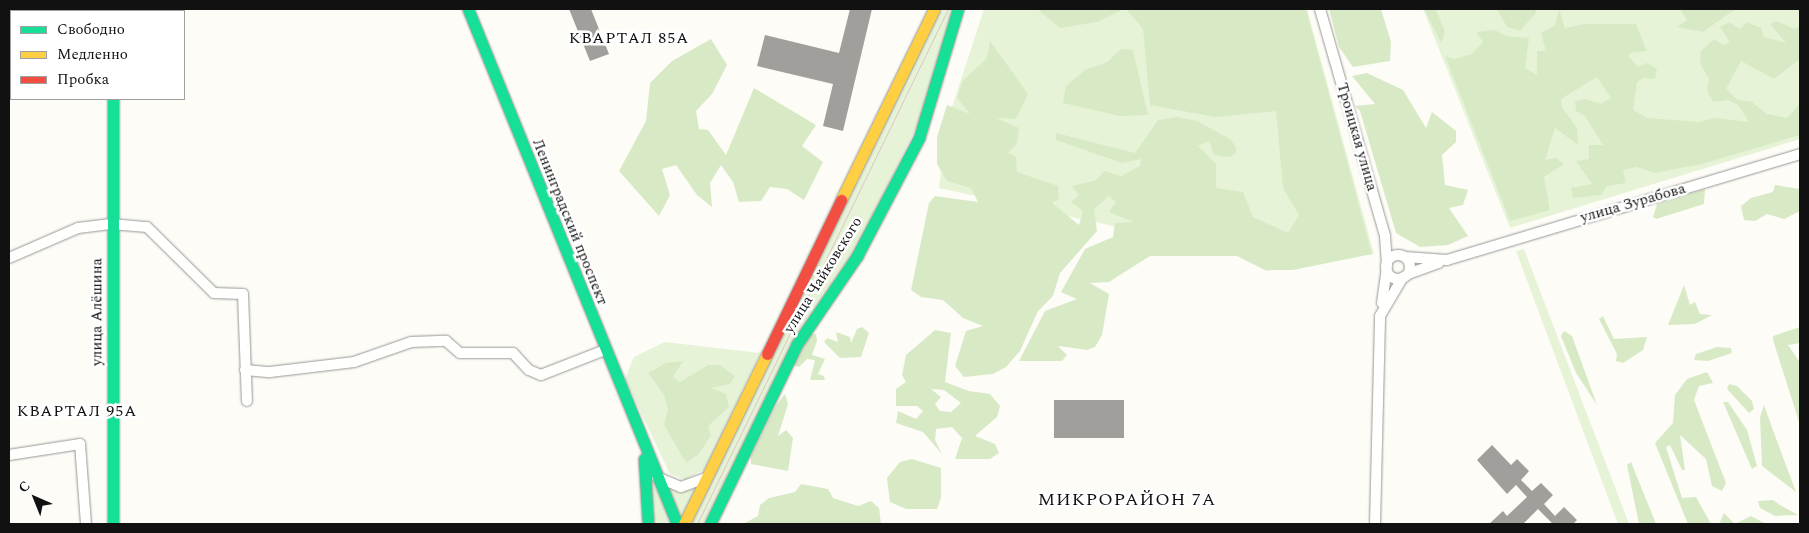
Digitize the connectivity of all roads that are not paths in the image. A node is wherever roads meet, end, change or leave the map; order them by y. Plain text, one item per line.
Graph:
1 (468, 9) edge
2 (934, 9) edge
3 (958, 9) edge
4 (1320, 9) edge
5 (113, 100) edge
6 (1800, 154) edge
7 (111, 224) junction
8 (1385, 236) junction
9 (1403, 256) junction
10 (9, 258) edge
11 (1447, 260) junction
12 (1387, 267) junction
13 (1405, 276) junction
14 (1380, 316) junction
15 (605, 350) junction
16 (246, 370) junction
17 (247, 401) dead end
18 (643, 447) junction
19 (9, 455) edge
20 (656, 477) junction
21 (707, 478) junction
22 (86, 524) edge
23 (113, 524) edge
24 (648, 524) edge
25 (677, 524) edge
26 (684, 524) edge
27 (710, 524) edge
28 (1375, 524) edge

1 - 15 main road, Ленинградский проспект
2 - 21 main road
3 - 27 main road, улица Чайковского
4 - 8 street, Троицкая улица
5 - 7 main road, улица Алёшина
6 - 11 street, улица Зурабова
7 - 10 street
7 - 16 street
7 - 23 main road, улица Алёшина
8 - 9 street
8 - 12 street, Троицкая улица
9 - 11 street
9 - 12 street
9 - 13 street
11 - 13 street
12 - 13 street
12 - 14 street, Троицкая улица
13 - 14 street
14 - 28 street
15 - 16 street
15 - 18 main road, Ленинградский проспект
16 - 17 street
18 - 20 main road, Ленинградский проспект
18 - 24 main road, Ленинградский проспект
19 - 22 street
20 - 21 street
20 - 25 main road, Ленинградский проспект
21 - 26 main road

